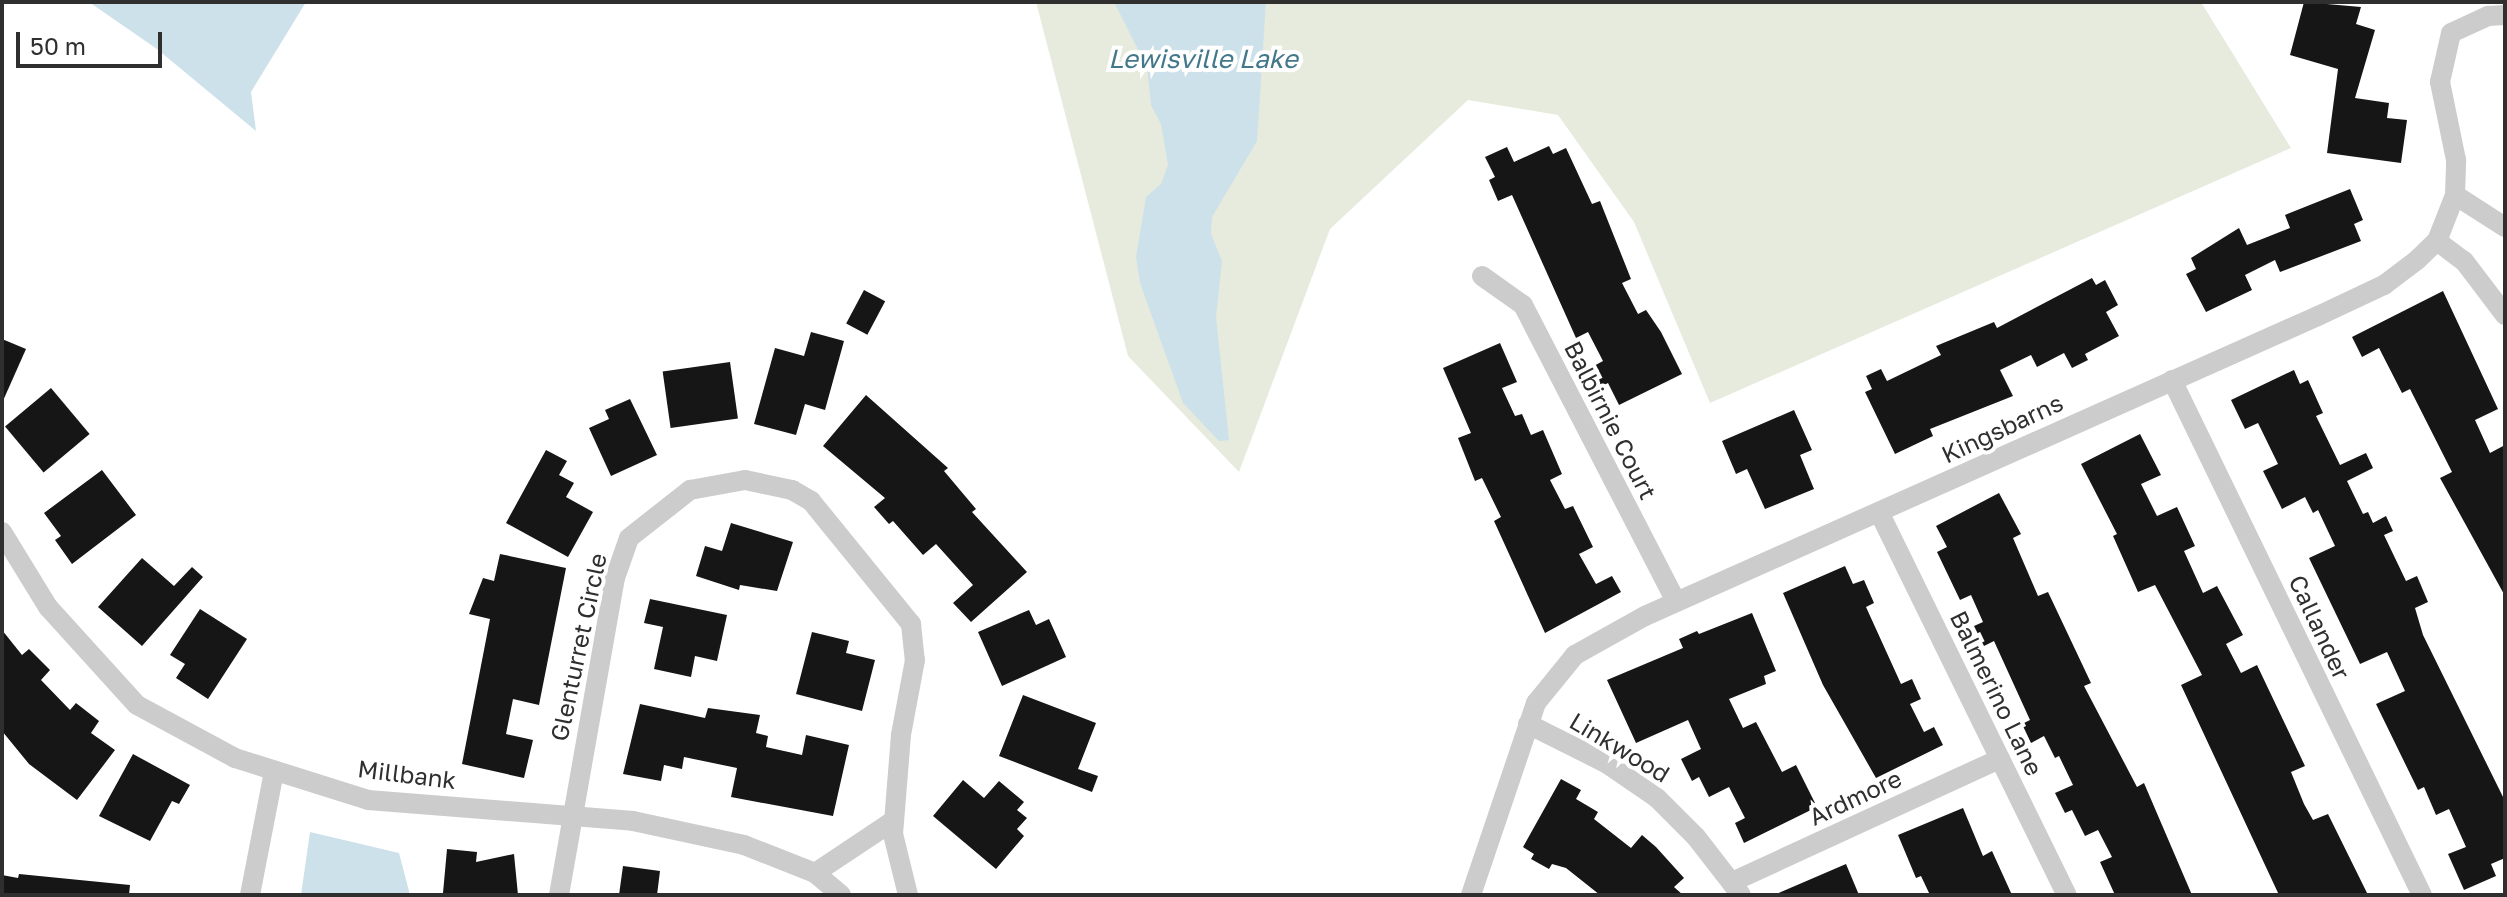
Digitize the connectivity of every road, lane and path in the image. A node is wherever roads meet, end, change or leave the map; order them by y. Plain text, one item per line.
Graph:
1 (2505, 15) edge
2 (2455, 195) junction
3 (2505, 227) edge
4 (2437, 241) junction
5 (1482, 276) dead end
6 (2505, 315) edge
7 (2172, 380) junction
8 (1880, 514) junction
9 (3, 535) edge
10 (1676, 602) junction
11 (1528, 724) junction
12 (2000, 759) junction
13 (274, 772) junction
14 (570, 815) junction
15 (893, 821) junction
16 (815, 873) junction
17 (1736, 889) edge
18 (250, 895) edge
19 (559, 895) edge
20 (841, 895) edge
21 (908, 895) edge
22 (1471, 895) edge
23 (2067, 895) edge
24 (2422, 895) edge

1 - 2 street, Kingsbarns
2 - 3 street
2 - 4 street, Kingsbarns
4 - 6 street
4 - 7 street, Kingsbarns
5 - 10 street, Balbirnie Court
7 - 8 street, Kingsbarns
7 - 24 street, Callander
8 - 10 street, Kingsbarns
8 - 12 street, Balmerino Lane
9 - 13 street, Millbank
10 - 11 street, Kingsbarns
11 - 17 street, Linkwood
11 - 22 street, Kingsbarns
12 - 17 street, Ardmore
12 - 23 street, Balmerino Lane
13 - 14 street, Millbank
13 - 18 street
14 - 15 street, Glenturret Circle
14 - 16 street, Millbank
14 - 19 street, Glenturret Circle
15 - 16 street
15 - 21 street, Glenturret Circle
16 - 20 street, Millbank

